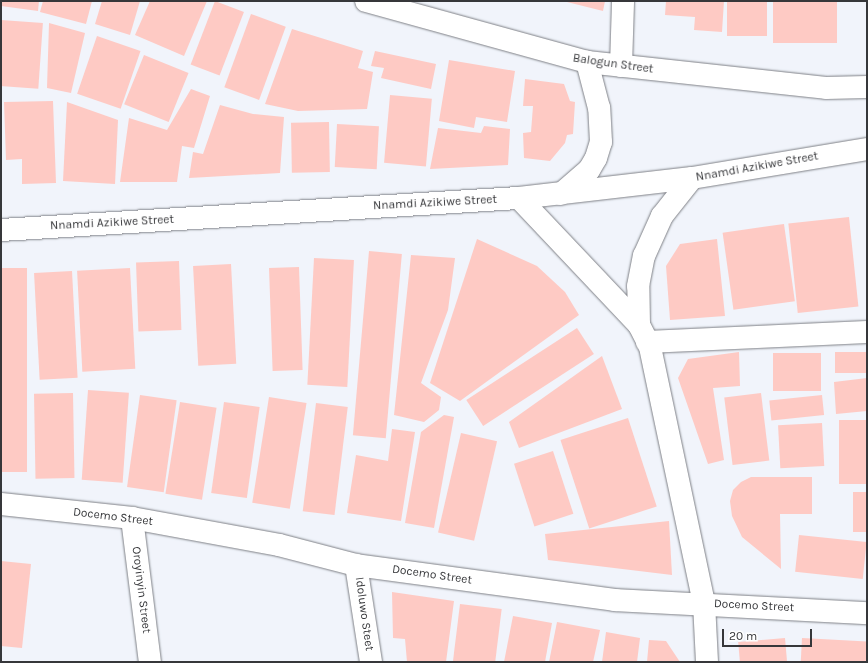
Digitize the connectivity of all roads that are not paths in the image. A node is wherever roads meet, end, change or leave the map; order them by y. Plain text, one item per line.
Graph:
1 (366, 1) edge
2 (623, 1) edge
3 (588, 62) junction
4 (620, 66) junction
5 (867, 87) edge
6 (867, 149) edge
7 (692, 178) junction
8 (561, 194) junction
9 (519, 198) junction
10 (1, 230) edge
11 (867, 332) edge
12 (643, 333) junction
13 (1, 504) edge
14 (132, 518) junction
15 (356, 565) junction
16 (704, 603) junction
17 (867, 613) edge
18 (150, 662) edge
19 (371, 662) edge
20 (707, 662) edge

1 - 3 street, Balogun Street
2 - 4 street
3 - 4 street, Balogun Street
3 - 8 street
4 - 5 street, Balogun Street
6 - 7 street, Nnamdi Azikiwe Street
7 - 8 street, Nnamdi Azikiwe Street
7 - 12 street
8 - 9 street, Nnamdi Azikiwe Street
9 - 10 street, Nnamdi Azikiwe Street
9 - 12 street
11 - 12 street
12 - 16 street
13 - 14 street, Docemo Street
14 - 15 street, Docemo Street
14 - 18 street, Oroyinyin Street
15 - 16 street, Docemo Street
15 - 19 street, Idoluwo Steet
16 - 17 street, Docemo Street
16 - 20 street

